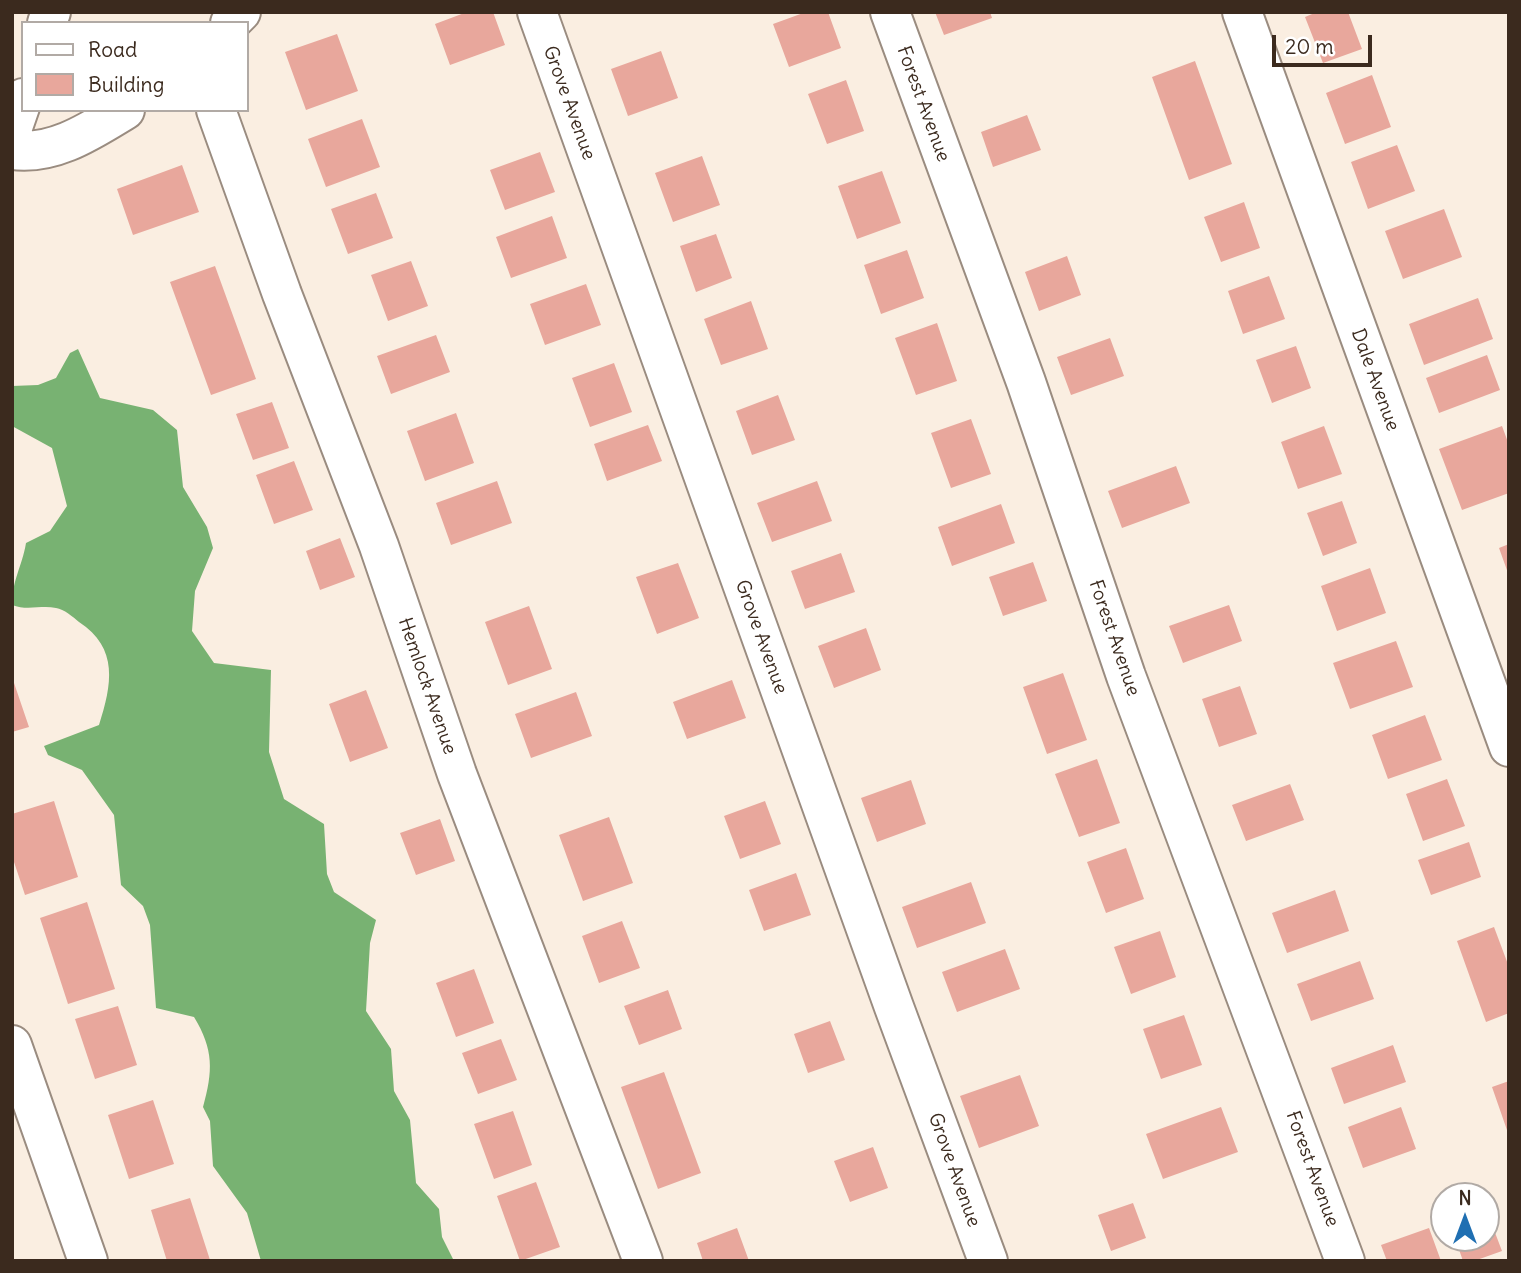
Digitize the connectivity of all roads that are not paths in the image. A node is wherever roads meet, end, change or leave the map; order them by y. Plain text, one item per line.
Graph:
1 (537, 12) edge
2 (890, 12) edge
3 (1242, 12) edge
4 (21, 104) edge
5 (122, 112) edge
6 (217, 112) edge
7 (12, 130) edge
8 (12, 150) edge
9 (1509, 747) edge
10 (12, 1045) edge
11 (88, 1261) edge
12 (643, 1261) edge
13 (988, 1261) edge
14 (1345, 1261) edge

1 - 13 street, Grove Avenue
2 - 14 street, Forest Avenue
3 - 9 street, Dale Avenue
4 - 7 street
5 - 8 street
6 - 12 street, Hemlock Avenue
10 - 11 street

